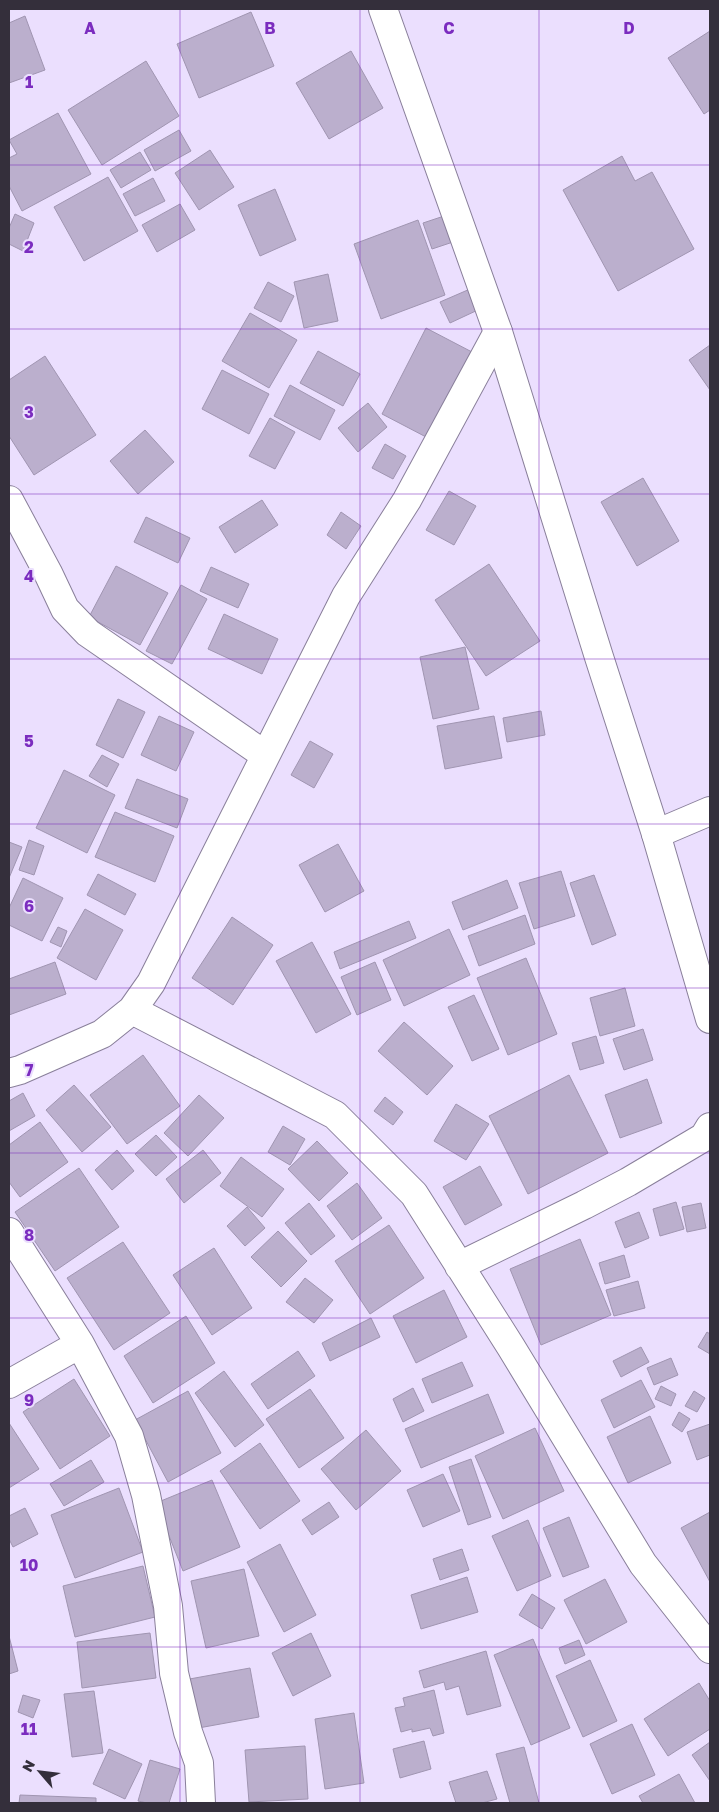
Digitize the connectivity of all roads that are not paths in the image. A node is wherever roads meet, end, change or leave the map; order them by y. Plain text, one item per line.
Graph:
1 (383, 9) edge
2 (498, 332) junction
3 (9, 500) edge
4 (265, 755) junction
5 (710, 811) edge
6 (656, 834) junction
7 (132, 1010) junction
8 (710, 1019) edge
9 (9, 1073) edge
10 (710, 1128) edge
11 (9, 1232) edge
12 (459, 1266) junction
13 (80, 1344) junction
14 (9, 1384) edge
15 (710, 1649) edge
16 (201, 1803) edge

1 - 2 street
2 - 4 street
2 - 6 street
3 - 4 street
4 - 7 street
5 - 6 street
6 - 8 street
7 - 9 street
7 - 12 street
10 - 12 street
11 - 13 street
12 - 15 street
13 - 14 street
13 - 16 street

